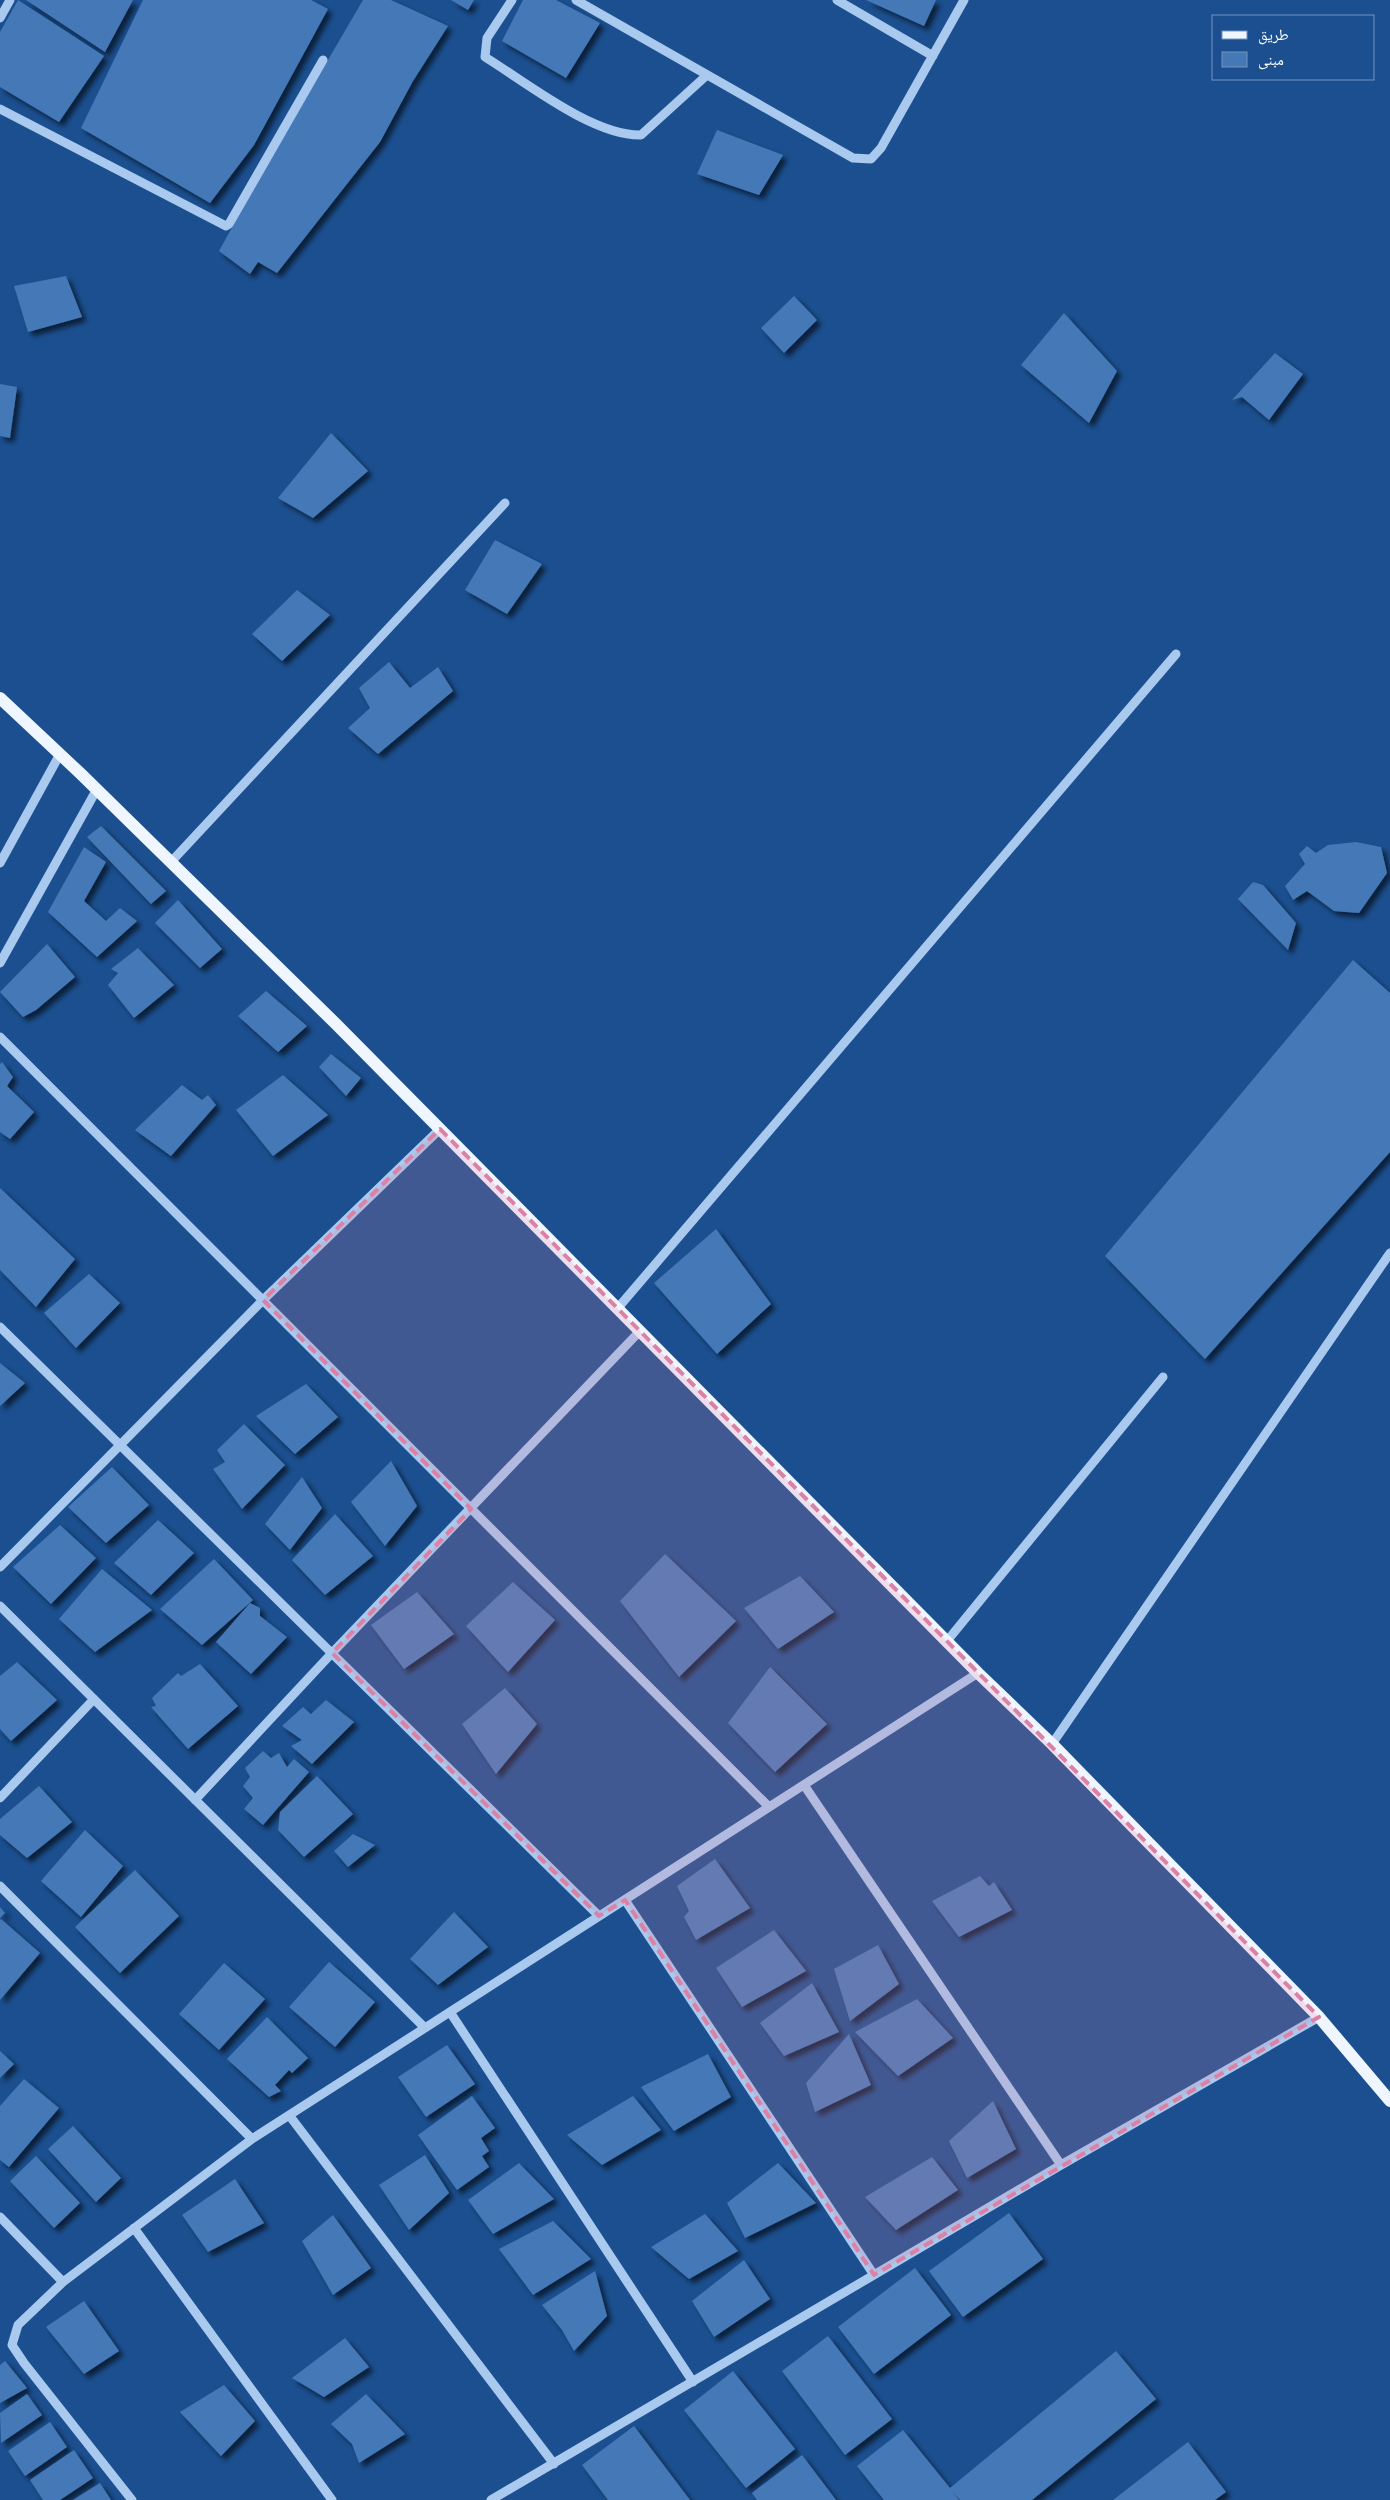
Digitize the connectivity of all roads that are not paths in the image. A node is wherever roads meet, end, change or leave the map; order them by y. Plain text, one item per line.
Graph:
1 (10, 0) edge
2 (512, 0) edge
3 (576, 0) edge
4 (837, 0) edge
5 (964, 0) edge
6 (0, 18) edge
7 (933, 56) junction
8 (323, 60) dead end
9 (707, 75) junction
10 (0, 109) edge
11 (504, 503) dead end
12 (1176, 654) dead end
13 (0, 698) edge
14 (60, 754) junction
15 (97, 789) junction
16 (171, 862) junction
17 (0, 863) edge
18 (0, 963) edge
19 (0, 1037) edge
20 (440, 1129) junction
21 (1390, 1253) edge
22 (263, 1300) junction
23 (617, 1308) junction
24 (0, 1327) edge
25 (639, 1332) junction
26 (1163, 1377) dead end
27 (121, 1446) junction
28 (471, 1509) junction
29 (0, 1567) edge
30 (0, 1606) edge
31 (946, 1640) junction
32 (332, 1653) junction
33 (978, 1673) junction
34 (94, 1699) junction
35 (1052, 1744) junction
36 (804, 1785) junction
37 (0, 1798) edge
38 (196, 1800) junction
39 (769, 1807) junction
40 (0, 1886) edge
41 (625, 1900) junction
42 (599, 1916) junction
43 (450, 2012) junction
44 (1319, 2017) junction
45 (425, 2028) junction
46 (1390, 2101) edge
47 (289, 2115) junction
48 (252, 2139) junction
49 (1061, 2165) junction
50 (0, 2216) edge
51 (134, 2228) junction
52 (874, 2275) junction
53 (63, 2282) junction
54 (694, 2382) junction
55 (554, 2464) junction
56 (132, 2500) edge
57 (332, 2500) edge
58 (491, 2500) edge

1 - 6 street
2 - 9 street
3 - 9 street
4 - 7 street
5 - 7 street
7 - 9 street
8 - 10 street
11 - 16 street
12 - 23 street
13 - 14 main road
14 - 15 main road
14 - 17 street
15 - 16 main road
15 - 18 street
16 - 20 main road
19 - 22 street
20 - 22 street
20 - 23 main road
21 - 35 street
22 - 27 street
22 - 28 street
23 - 25 main road
24 - 27 street
25 - 28 street
25 - 31 main road
26 - 31 street
27 - 29 street
27 - 32 street
28 - 32 street
28 - 39 street
30 - 34 street
31 - 33 main road
32 - 38 street
32 - 42 street
33 - 35 main road
33 - 36 street
34 - 37 street
34 - 38 street
35 - 44 main road
36 - 39 street
36 - 49 street
38 - 45 street
39 - 41 street
40 - 48 street
41 - 42 street
41 - 52 street
42 - 43 street
43 - 45 street
43 - 54 street
44 - 46 main road
44 - 49 street
45 - 47 street
47 - 48 street
47 - 55 street
48 - 51 street
49 - 52 street
50 - 53 street
51 - 53 street
51 - 57 street
52 - 54 street
53 - 56 street
54 - 55 street
55 - 58 street

